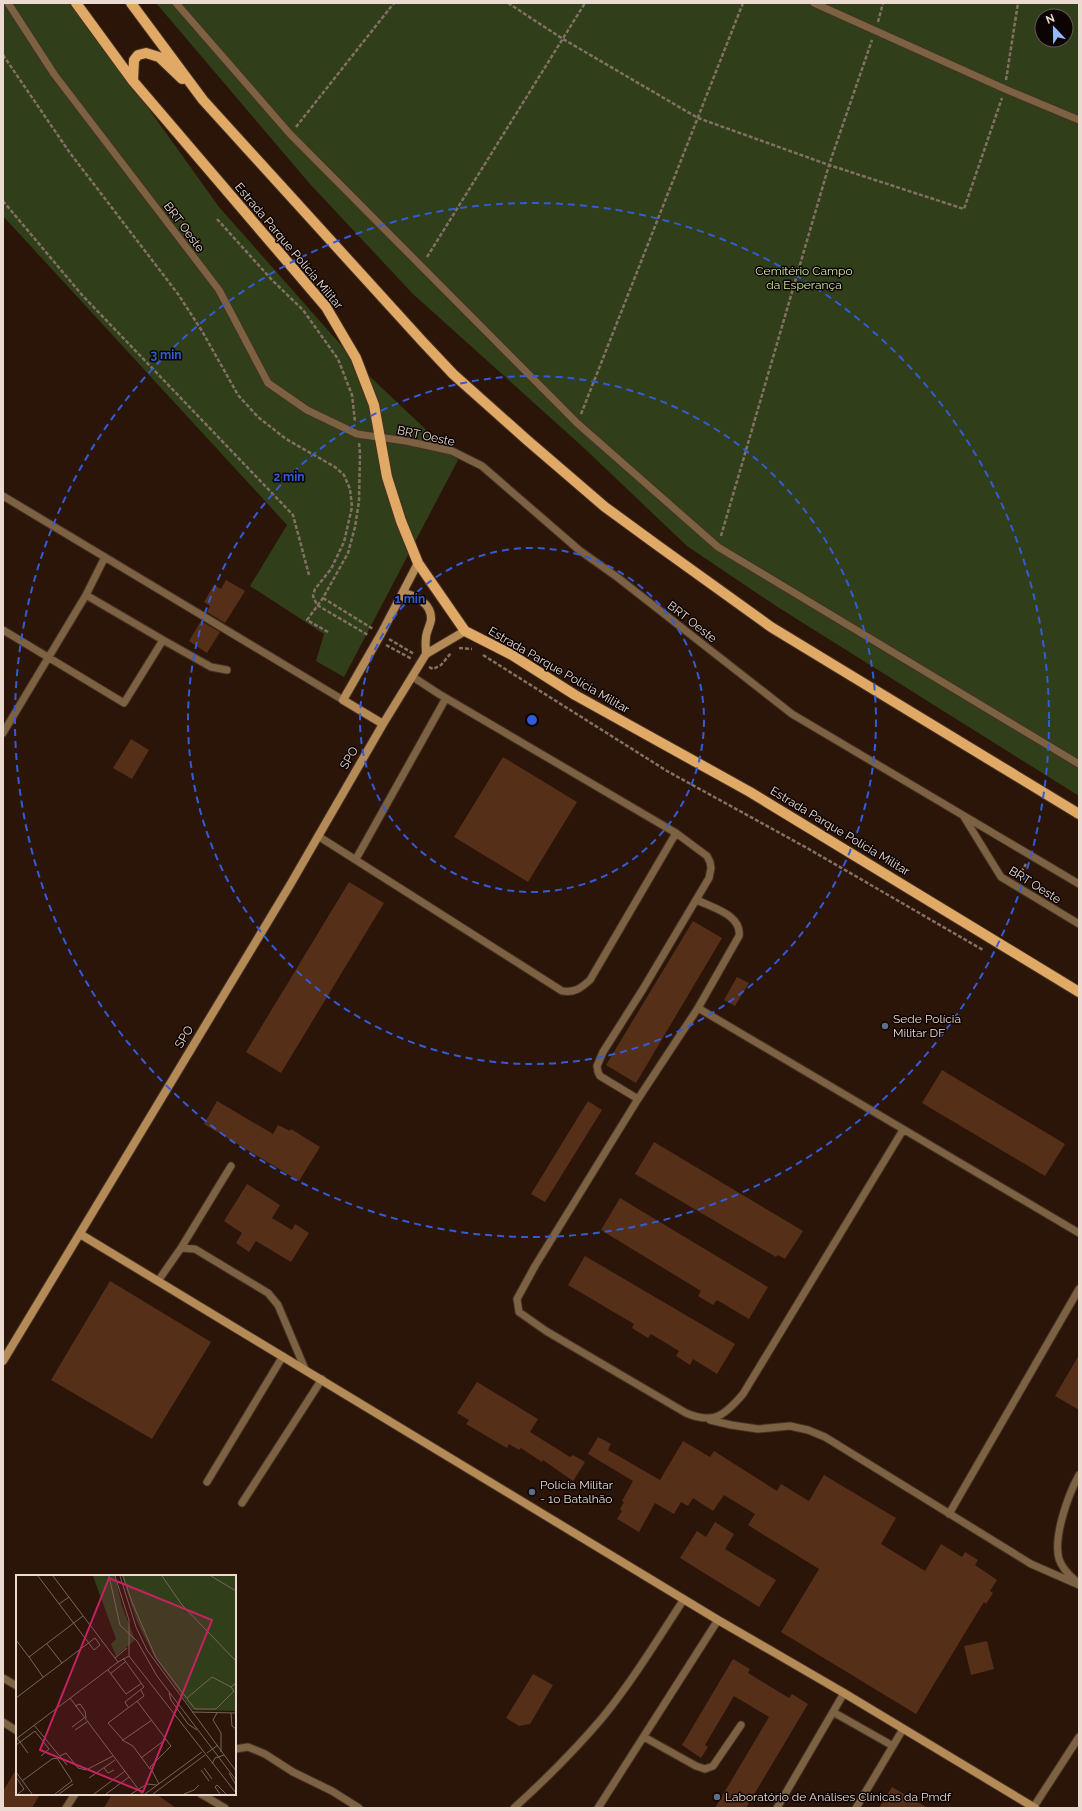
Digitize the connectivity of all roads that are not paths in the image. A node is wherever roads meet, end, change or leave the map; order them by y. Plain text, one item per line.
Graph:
1 (8, 3) edge
2 (76, 3) edge
3 (132, 3) edge
4 (176, 3) edge
5 (814, 3) edge
6 (133, 81) junction
7 (204, 100) junction
8 (1079, 120) edge
9 (380, 438) junction
10 (3, 496) edge
11 (105, 557) junction
12 (418, 564) junction
13 (403, 593) junction
14 (86, 595) junction
15 (3, 630) edge
16 (465, 631) junction
17 (163, 640) junction
18 (426, 654) junction
19 (48, 656) junction
20 (227, 670) dead end
21 (413, 677) junction
22 (446, 698) junction
23 (343, 700) junction
24 (383, 724) junction
25 (3, 733) edge
26 (1079, 764) edge
27 (1079, 814) edge
28 (962, 815) junction
29 (676, 833) junction
30 (318, 836) junction
31 (356, 859) junction
32 (1079, 884) edge
33 (697, 900) junction
34 (1079, 924) edge
35 (1079, 992) edge
36 (698, 1008) junction
37 (638, 1099) junction
38 (903, 1130) junction
39 (231, 1166) dead end
40 (1079, 1233) edge
41 (80, 1234) junction
42 (181, 1248) junction
43 (158, 1281) junction
44 (1079, 1289) edge
45 (283, 1356) junction
46 (3, 1360) edge
47 (305, 1369) junction
48 (322, 1380) junction
49 (706, 1418) junction
50 (1079, 1475) edge
51 (207, 1482) dead end
52 (242, 1503) dead end
53 (949, 1514) junction
54 (1079, 1584) edge
55 (684, 1600) junction
56 (718, 1620) junction
57 (3, 1678) edge
58 (16, 1685) edge
59 (844, 1693) junction
60 (833, 1712) junction
61 (3, 1722) edge
62 (741, 1725) dead end
63 (903, 1729) junction
64 (16, 1730) edge
65 (644, 1737) junction
66 (1079, 1737) edge
67 (893, 1746) junction
68 (236, 1749) edge
69 (74, 1795) edge
70 (203, 1795) edge
71 (66, 1808) edge
72 (225, 1808) edge
73 (359, 1808) edge
74 (514, 1808) edge
75 (598, 1808) edge
76 (777, 1808) edge
77 (856, 1808) edge
78 (1034, 1808) edge

1 - 9 lane, BRT Oeste
2 - 6 main road, Estrada Parque Polícia Militar
3 - 7 main road
4 - 26 lane
5 - 8 lane
6 - 7 main road
6 - 9 main road, Estrada Parque Polícia Militar
7 - 27 main road
9 - 12 main road, Estrada Parque Polícia Militar
9 - 28 lane, BRT Oeste
10 - 11 lane
11 - 14 lane
11 - 23 lane
12 - 13 street
12 - 16 main road, Estrada Parque Polícia Militar
13 - 18 street
13 - 23 street
14 - 17 lane
14 - 19 lane
15 - 19 lane
16 - 18 street
16 - 35 main road, Estrada Parque Polícia Militar
17 - 19 lane
17 - 20 lane
18 - 21 street, SPO
19 - 25 lane
21 - 22 lane
21 - 24 street, SPO
22 - 29 lane
22 - 31 lane
23 - 24 street
24 - 30 street, SPO
28 - 32 lane, BRT Oeste
28 - 34 lane, BRT Oeste
29 - 31 lane
29 - 33 lane
30 - 31 lane
30 - 41 street, SPO
33 - 36 lane
33 - 37 lane
36 - 37 lane
36 - 38 lane
37 - 49 lane
38 - 40 lane
38 - 49 lane
39 - 42 lane
41 - 43 street
41 - 46 street, SPO
42 - 43 lane
42 - 47 lane
43 - 45 street
44 - 53 lane
45 - 47 street
45 - 51 lane
47 - 48 street
48 - 52 lane
48 - 55 street
49 - 53 lane
50 - 54 lane
53 - 54 lane
55 - 56 street
55 - 74 lane
56 - 59 street
56 - 65 lane
57 - 58 lane
59 - 60 lane
59 - 63 street
60 - 67 lane
60 - 76 lane
61 - 64 lane
62 - 65 lane
63 - 67 lane
63 - 78 street
65 - 75 lane
66 - 78 lane
67 - 77 lane
68 - 73 lane
69 - 71 lane
70 - 72 lane

